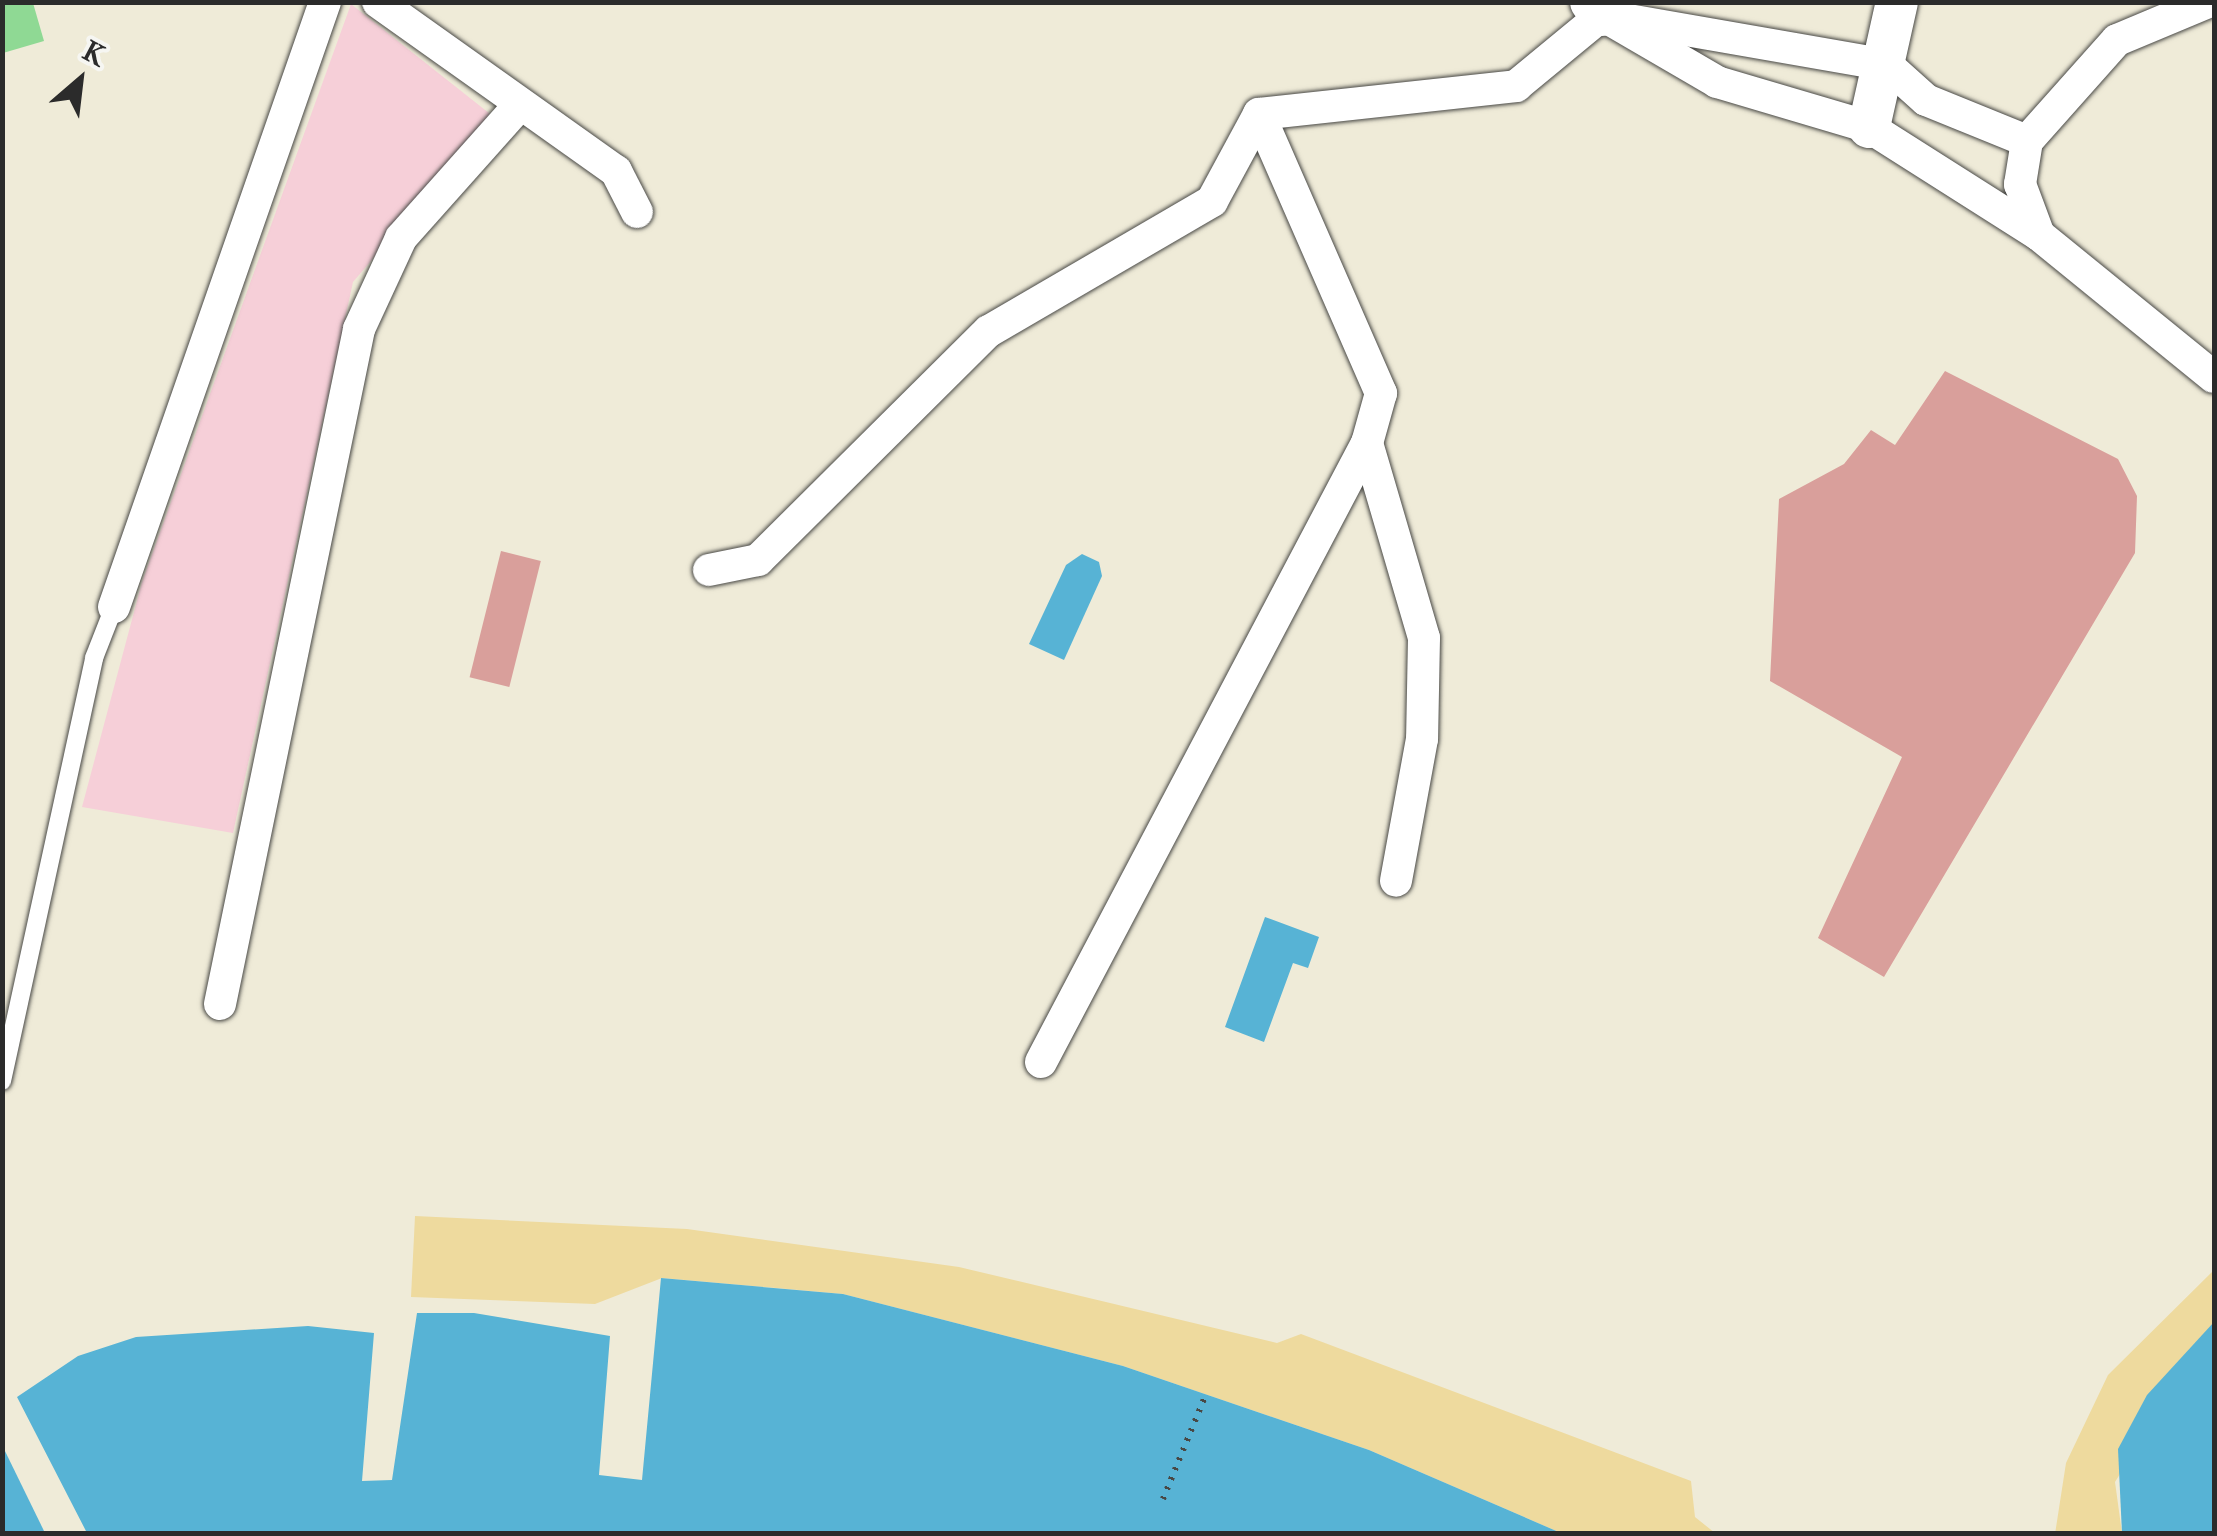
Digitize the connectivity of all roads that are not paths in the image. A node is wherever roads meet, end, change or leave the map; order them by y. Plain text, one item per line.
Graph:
1 (325, 2) edge
2 (378, 2) edge
3 (1897, 2) edge
4 (2208, 2) edge
5 (1597, 9) edge
6 (1887, 65) junction
7 (517, 108) junction
8 (1259, 114) junction
9 (1869, 127) junction
10 (2027, 140) junction
11 (638, 212) dead end
12 (2039, 235) junction
13 (2214, 377) edge
14 (1367, 443) junction
15 (709, 570) dead end
16 (114, 607) joint
17 (1396, 881) dead end
18 (220, 1004) dead end
19 (1041, 1062) dead end
20 (2, 1081) edge

1 - 16 street
2 - 7 street
3 - 6 street
4 - 10 street
5 - 6 street
5 - 8 street
5 - 9 street
6 - 9 street
6 - 10 street
7 - 11 street
7 - 18 street
8 - 14 street
8 - 15 street
9 - 12 street
10 - 12 street
12 - 13 street
14 - 17 street
14 - 19 street
16 - 20 lane

